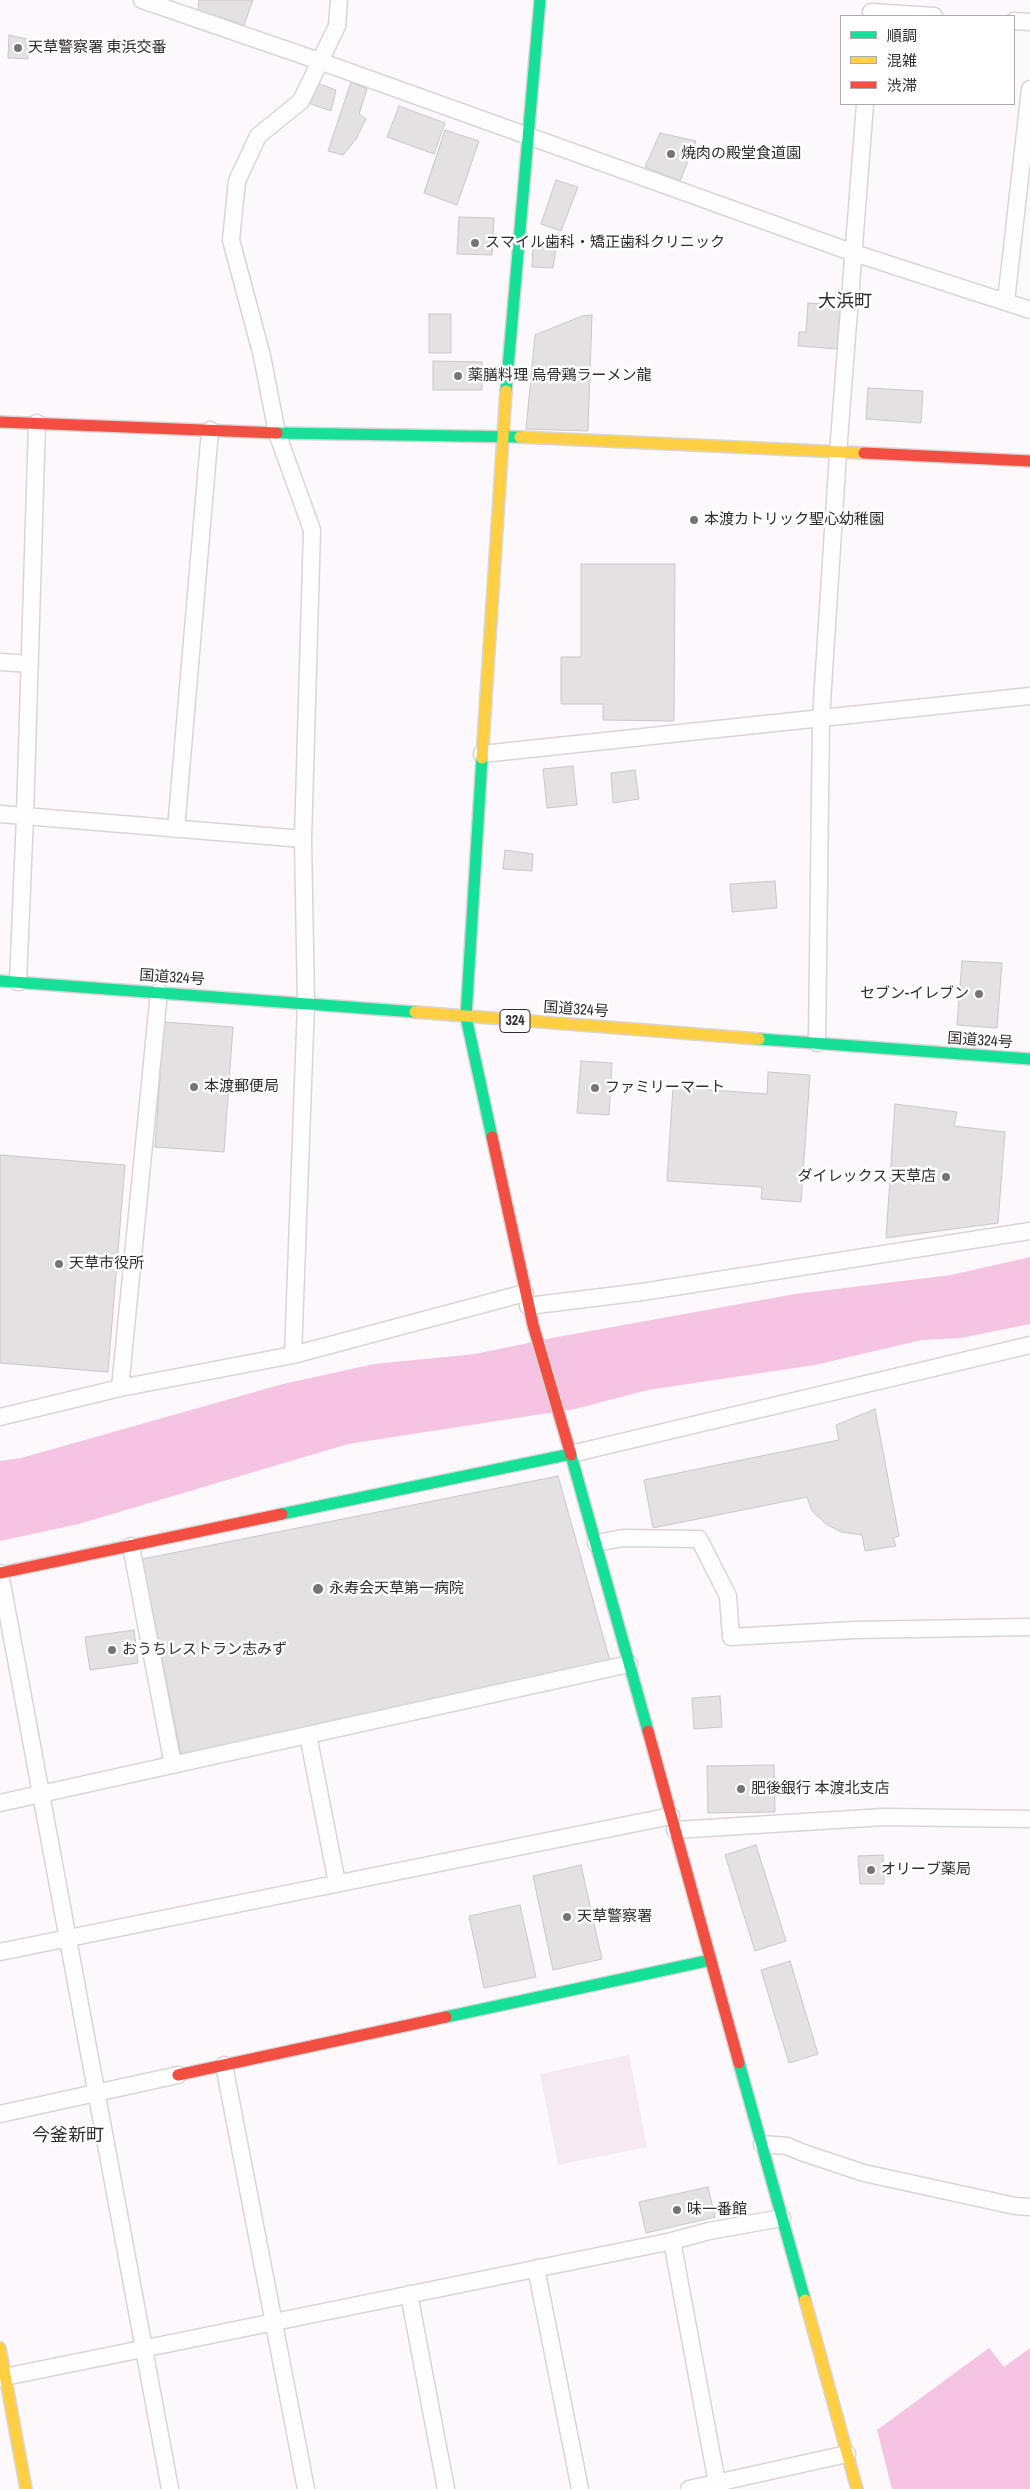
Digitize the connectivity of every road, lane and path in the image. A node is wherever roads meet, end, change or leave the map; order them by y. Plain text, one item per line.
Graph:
1 (142, 0) edge
2 (339, 0) edge
3 (540, 0) edge
4 (871, 10) edge
5 (924, 15) edge
6 (1015, 21) edge
7 (1030, 22) edge
8 (322, 62) junction
9 (1030, 89) edge
10 (865, 105) edge
11 (530, 136) junction
12 (854, 253) junction
13 (1006, 301) junction
14 (1030, 310) edge
15 (0, 422) edge
16 (37, 423) junction
17 (210, 430) junction
18 (278, 433) junction
19 (502, 436) junction
20 (838, 453) junction
21 (1030, 462) edge
22 (0, 662) edge
23 (30, 664) junction
24 (1030, 696) edge
25 (821, 718) junction
26 (482, 754) junction
27 (0, 814) edge
28 (25, 816) junction
29 (176, 829) junction
30 (303, 839) junction
31 (0, 980) edge
32 (18, 982) junction
33 (160, 992) junction
34 (306, 1003) junction
35 (466, 1017) junction
36 (817, 1043) junction
37 (1030, 1060) edge
38 (1030, 1231) edge
39 (527, 1300) junction
40 (1030, 1345) edge
41 (293, 1355) junction
42 (120, 1388) junction
43 (0, 1417) edge
44 (571, 1454) junction
45 (596, 1543) junction
46 (131, 1546) junction
47 (0, 1573) edge
48 (1030, 1627) edge
49 (629, 1664) junction
50 (308, 1735) junction
51 (173, 1765) junction
52 (41, 1794) junction
53 (0, 1803) edge
54 (1030, 1819) edge
55 (673, 1823) junction
56 (337, 1884) junction
57 (68, 1938) junction
58 (0, 1952) edge
59 (711, 1960) junction
60 (224, 2065) junction
61 (178, 2075) joint
62 (96, 2093) junction
63 (0, 2114) edge
64 (762, 2144) junction
65 (1030, 2207) edge
66 (782, 2218) junction
67 (672, 2240) junction
68 (536, 2268) junction
69 (409, 2294) junction
70 (274, 2322) junction
71 (0, 2348) edge
72 (144, 2349) junction
73 (3, 2378) edge
74 (847, 2454) junction
75 (717, 2483) junction
76 (26, 2489) edge
77 (170, 2489) edge
78 (306, 2489) edge
79 (446, 2489) edge
80 (580, 2489) edge
81 (689, 2489) edge
82 (857, 2489) edge

1 - 8 street
2 - 8 street
3 - 11 main road
4 - 5 street
6 - 7 street
8 - 11 street
8 - 18 street
9 - 13 street
10 - 12 street
11 - 12 street
11 - 19 main road
12 - 13 street
12 - 20 street
13 - 14 street
15 - 16 main road
16 - 17 main road
16 - 23 street
17 - 18 main road
17 - 29 street
18 - 19 main road
18 - 30 street
19 - 20 main road
19 - 26 main road
20 - 21 main road
20 - 25 street
22 - 23 street
23 - 28 street
24 - 25 street
25 - 26 street
25 - 36 street
26 - 35 main road
27 - 28 street
28 - 29 street
28 - 32 street
29 - 30 street
30 - 34 street
31 - 32 main road, 国道324号 / 324
32 - 33 main road, 国道324号 / 324
33 - 34 main road, 国道324号 / 324
33 - 42 street
34 - 35 main road, 国道324号 / 324
34 - 41 street
35 - 36 main road, 国道324号 / 324
35 - 39 main road
36 - 37 main road, 国道324号 / 324
38 - 39 street
39 - 41 street
39 - 44 main road
40 - 44 street
41 - 42 street
42 - 43 street
44 - 45 main road
44 - 46 main road
45 - 48 street
45 - 49 main road
46 - 47 main road
46 - 51 street
47 - 52 street
49 - 50 street
49 - 55 main road
50 - 51 street
50 - 56 street
51 - 52 street
52 - 53 street
52 - 57 street
54 - 55 street
55 - 56 street
55 - 59 main road
56 - 57 street
57 - 58 street
57 - 62 street
59 - 60 main road
59 - 64 main road
60 - 61 main road
60 - 70 street
61 - 62 street
62 - 63 street
62 - 72 street
64 - 65 street
64 - 66 main road
66 - 67 street
66 - 74 main road
67 - 68 street
67 - 75 street
68 - 69 street
68 - 80 street
69 - 70 street
69 - 79 street
70 - 72 street
70 - 78 street
71 - 73 main road
72 - 73 street
72 - 77 street
73 - 76 main road
74 - 75 street
74 - 82 main road
75 - 81 street

